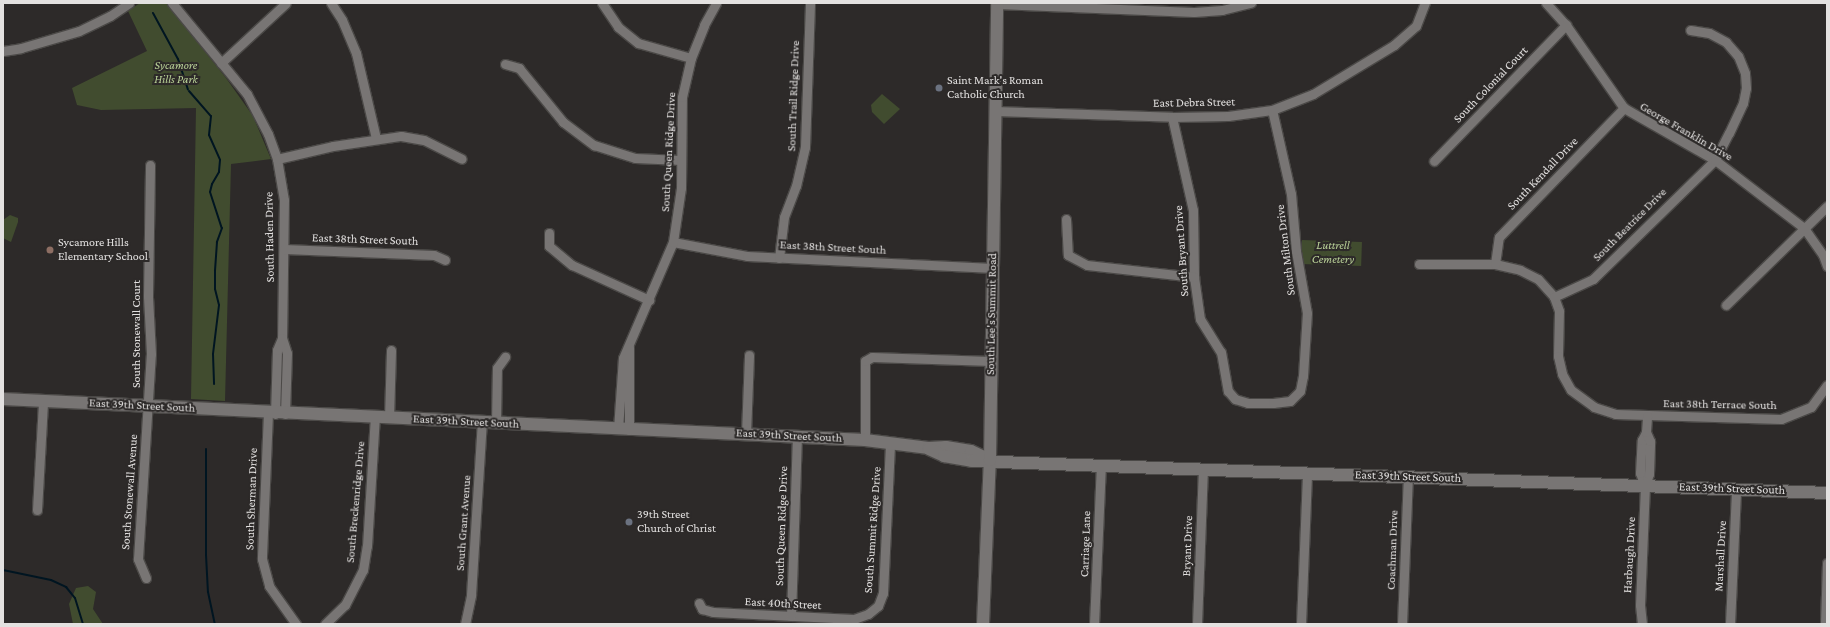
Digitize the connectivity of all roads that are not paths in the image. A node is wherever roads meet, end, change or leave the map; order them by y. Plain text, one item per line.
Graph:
1 (129, 3) edge
2 (172, 3) edge
3 (286, 3) edge
4 (331, 3) edge
5 (602, 3) edge
6 (716, 3) edge
7 (810, 3) edge
8 (997, 3) edge
9 (1251, 3) edge
10 (1425, 3) edge
11 (1546, 3) edge
12 (1566, 25) junction
13 (1690, 30) dead end
14 (3, 51) edge
15 (691, 58) junction
16 (221, 63) junction
17 (505, 64) dead end
18 (1624, 108) junction
19 (1272, 110) junction
20 (995, 111) junction
21 (1172, 117) junction
22 (376, 138) junction
23 (462, 159) dead end
24 (277, 160) junction
25 (681, 160) junction
26 (1715, 160) junction
27 (1434, 161) dead end
28 (150, 165) dead end
29 (1827, 206) edge
30 (1066, 218) dead end
31 (1804, 228) junction
32 (549, 233) dead end
33 (673, 242) junction
34 (284, 250) junction
35 (779, 258) junction
36 (445, 260) dead end
37 (1418, 264) dead end
38 (1495, 264) junction
39 (1827, 266) edge
40 (993, 268) junction
41 (1194, 277) junction
42 (1554, 297) junction
43 (649, 300) junction
44 (1726, 305) dead end
45 (391, 350) dead end
46 (749, 356) dead end
47 (505, 357) dead end
48 (991, 360) junction
49 (1827, 385) edge
50 (3, 399) edge
51 (1235, 399) joint
52 (43, 401) junction
53 (148, 406) junction
54 (276, 414) junction
55 (1647, 416) junction
56 (375, 417) junction
57 (388, 418) junction
58 (482, 422) junction
59 (496, 423) junction
60 (623, 429) junction
61 (746, 434) junction
62 (797, 437) junction
63 (865, 440) junction
64 (890, 443) junction
65 (990, 460) junction
66 (1101, 465) junction
67 (1204, 469) junction
68 (1307, 474) junction
69 (1408, 478) junction
70 (1645, 486) junction
71 (1736, 490) junction
72 (1827, 493) edge
73 (37, 510) dead end
74 (1827, 563) edge
75 (146, 578) dead end
76 (700, 603) dead end
77 (868, 614) joint
78 (791, 616) junction
79 (296, 624) edge
80 (325, 624) edge
81 (465, 624) edge
82 (983, 624) edge
83 (1094, 624) edge
84 (1197, 624) edge
85 (1301, 624) edge
86 (1402, 624) edge
87 (1642, 624) edge
88 (1730, 624) edge
89 (1825, 624) edge

1 - 14 street
2 - 16 street, South Haden Drive
3 - 16 street
4 - 22 street
5 - 15 street
6 - 15 street, South Queen Ridge Drive
7 - 35 street, South Trail Ridge Drive
8 - 9 street
8 - 20 main road, South Lee's Summit Road
10 - 19 street, East Debra Street
11 - 12 street, George Franklin Drive
12 - 18 street, George Franklin Drive
12 - 27 street, South Colonial Court
13 - 26 street, South Beatrice Drive
15 - 25 street, South Queen Ridge Drive
16 - 24 street, South Haden Drive
17 - 25 street
18 - 26 street, George Franklin Drive
18 - 38 street, South Kendall Drive
19 - 21 street, East Debra Street
19 - 51 street, South Milton Drive
20 - 21 street, East Debra Street
20 - 40 main road, South Lee's Summit Road
21 - 41 street, South Bryant Drive
22 - 23 street
22 - 24 street
24 - 34 street, South Haden Drive
25 - 33 street, South Queen Ridge Drive
26 - 31 street, George Franklin Drive
26 - 42 street, South Beatrice Drive
28 - 53 street, South Stonewall Court
29 - 31 street
30 - 41 street
31 - 39 street, George Franklin Drive
31 - 44 street
32 - 43 street
33 - 35 street, East 38th Street South
33 - 43 street, South Queen Ridge Drive
34 - 36 street, East 38th Street South
34 - 54 street, South Haden Drive
35 - 40 street, East 38th Street South
37 - 38 street
38 - 42 street
40 - 48 main road, South Lee's Summit Road
41 - 51 street, South Bryant Drive
42 - 55 street, East 38th Terrace South
43 - 60 street, South Queen Ridge Drive
45 - 57 street
46 - 61 street
47 - 59 street
48 - 63 street
48 - 65 main road, South Lee's Summit Road
49 - 55 street, East 38th Terrace South
50 - 52 main road, East 39th Street South
52 - 53 main road, East 39th Street South
52 - 73 street
53 - 54 main road, East 39th Street South
53 - 75 street, South Stonewall Avenue
54 - 56 main road, East 39th Street South
54 - 79 street, South Sherman Drive
55 - 70 street, Harbaugh Drive
56 - 57 main road, East 39th Street South
56 - 80 street, South Breckenridge Drive
57 - 58 main road, East 39th Street South
58 - 59 main road, East 39th Street South
58 - 81 street, South Grant Avenue
59 - 60 main road, East 39th Street South
60 - 61 main road, East 39th Street South
61 - 62 main road, East 39th Street South
62 - 63 main road, East 39th Street South
62 - 78 street, South Queen Ridge Drive
63 - 64 main road, East 39th Street South
64 - 65 main road, East 39th Street South
64 - 77 street, South Summit Ridge Drive
65 - 66 main road, East 39th Street South
65 - 82 main road, South Lee's Summit Road
66 - 67 main road, East 39th Street South
66 - 83 street, Carriage Lane
67 - 68 main road, East 39th Street South
67 - 84 street, Bryant Drive
68 - 69 main road, East 39th Street South
68 - 85 street
69 - 70 main road, East 39th Street South
69 - 86 street, Coachman Drive
70 - 71 main road, East 39th Street South
70 - 87 street, Harbaugh Drive
71 - 72 main road, East 39th Street South
71 - 88 street, Marshall Drive
74 - 89 street
76 - 78 street, East 40th Street
77 - 78 street, East 40th Street

